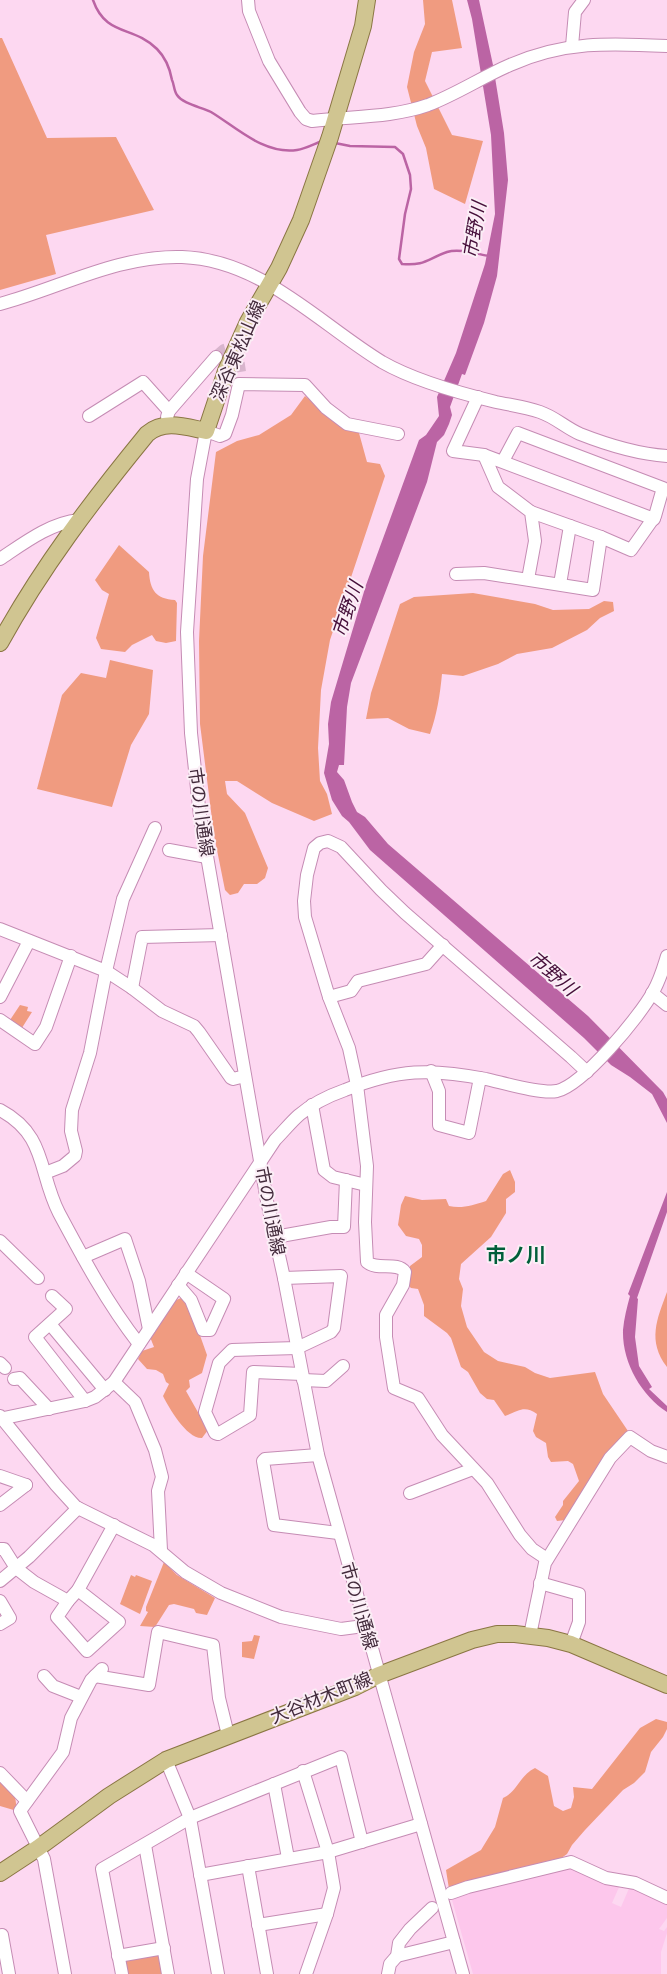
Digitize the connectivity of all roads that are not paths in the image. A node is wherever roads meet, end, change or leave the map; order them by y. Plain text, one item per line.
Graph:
1 (248, 0) edge
2 (366, 0) edge
3 (584, 0) edge
4 (572, 46) junction
5 (667, 46) edge
6 (335, 118) junction
7 (269, 284) junction
8 (0, 304) edge
9 (216, 357) tunnel mouth
10 (474, 396) junction
11 (89, 416) dead end
12 (168, 418) junction
13 (206, 431) junction
14 (398, 434) dead end
15 (484, 455) junction
16 (667, 456) edge
17 (503, 461) junction
18 (531, 512) junction
19 (654, 519) junction
20 (79, 520) junction
21 (570, 526) junction
22 (601, 538) junction
23 (0, 559) edge
24 (456, 574) dead end
25 (528, 579) junction
26 (560, 584) junction
27 (0, 643) edge
28 (154, 828) dead end
29 (169, 850) dead end
30 (207, 857) junction
31 (0, 929) edge
32 (221, 935) junction
33 (29, 941) junction
34 (443, 946) junction
35 (71, 956) junction
36 (667, 956) edge
37 (106, 971) junction
38 (132, 988) junction
39 (652, 994) junction
40 (0, 997) edge
41 (329, 997) junction
42 (667, 1005) edge
43 (0, 1020) edge
44 (431, 1071) junction
45 (587, 1072) junction
46 (245, 1076) junction
47 (480, 1078) junction
48 (357, 1085) junction
49 (312, 1105) junction
50 (0, 1110) edge
51 (260, 1164) junction
52 (45, 1173) junction
53 (346, 1180) junction
54 (366, 1185) junction
55 (275, 1237) junction
56 (0, 1241) edge
57 (83, 1258) junction
58 (186, 1273) junction
59 (38, 1278) dead end
60 (284, 1278) junction
61 (178, 1285) junction
62 (52, 1296) dead end
63 (50, 1324) junction
64 (149, 1329) junction
65 (139, 1344) junction
66 (297, 1348) junction
67 (343, 1366) dead end
68 (303, 1377) junction
69 (14, 1379) dead end
70 (110, 1386) junction
71 (85, 1400) junction
72 (49, 1409) junction
73 (1, 1418) edge
74 (318, 1455) junction
75 (667, 1457) edge
76 (473, 1469) junction
77 (0, 1476) edge
78 (410, 1493) dead end
79 (0, 1505) edge
80 (78, 1508) junction
81 (114, 1525) junction
82 (338, 1533) junction
83 (0, 1549) edge
84 (161, 1550) junction
85 (547, 1559) junction
86 (16, 1568) junction
87 (0, 1581) edge
88 (540, 1583) junction
89 (78, 1590) junction
90 (0, 1601) edge
91 (68, 1601) junction
92 (0, 1624) edge
93 (365, 1624) junction
94 (530, 1635) junction
95 (571, 1644) junction
96 (379, 1675) junction
97 (44, 1676) dead end
98 (667, 1685) edge
99 (81, 1697) junction
100 (228, 1735) junction
101 (166, 1760) junction
102 (303, 1771) junction
103 (0, 1773) edge
104 (274, 1784) junction
105 (27, 1801) junction
106 (190, 1818) junction
107 (421, 1824) junction
108 (362, 1842) junction
109 (145, 1845) junction
110 (38, 1848) junction
111 (328, 1852) junction
112 (288, 1858) junction
113 (248, 1866) junction
114 (0, 1873) edge
115 (200, 1875) junction
116 (451, 1893) dead end
117 (667, 1898) edge
118 (432, 1908) dead end
119 (327, 1914) junction
120 (258, 1925) junction
121 (0, 1936) edge
122 (454, 1942) junction
123 (164, 1948) junction
124 (118, 1956) junction
125 (397, 1956) junction
126 (9, 1974) edge
127 (65, 1974) edge
128 (122, 1974) edge
129 (168, 1974) edge
130 (218, 1974) edge
131 (266, 1974) edge
132 (306, 1974) edge
133 (388, 1974) edge
134 (463, 1974) edge

1 - 6 street
2 - 6 main road, 深谷東松山線
3 - 4 street
4 - 5 street
4 - 6 street
6 - 7 main road, 深谷東松山線
7 - 8 street
7 - 10 street
7 - 13 main road, 深谷東松山線
9 - 12 street
10 - 15 street
10 - 16 street
11 - 12 street
12 - 13 main road
12 - 20 main road
13 - 14 street
13 - 30 street, 市の川通線
15 - 17 street
15 - 18 street
17 - 19 street
17 - 19 street
18 - 21 street
18 - 25 street
19 - 22 street
20 - 23 street
20 - 27 main road
21 - 22 street
21 - 26 street
22 - 26 street
24 - 25 street
25 - 26 street
28 - 37 street
29 - 30 street
30 - 32 street, 市の川通線
31 - 33 street
32 - 38 street
32 - 46 street, 市の川通線
33 - 35 street
33 - 40 street
34 - 41 street
34 - 41 street
34 - 45 street
35 - 37 street
35 - 43 street
36 - 39 street
37 - 38 street
37 - 52 street
38 - 46 street
39 - 42 street
39 - 45 street
41 - 48 street
44 - 47 street
44 - 47 street
44 - 48 street
45 - 47 street
46 - 51 street, 市の川通線
48 - 49 street
48 - 54 street
49 - 51 street
49 - 53 street
50 - 52 street
51 - 55 street, 市の川通線
51 - 58 street
52 - 57 street
53 - 54 street
53 - 55 street
54 - 76 street
55 - 60 street, 市の川通線
56 - 59 street
57 - 64 street
57 - 65 street
58 - 61 street
58 - 61 street
60 - 66 street, 市の川通線
60 - 66 street
61 - 64 street
62 - 63 street
63 - 70 street
63 - 71 street
64 - 65 street
65 - 70 street
66 - 68 street, 市の川通線
66 - 68 street
67 - 68 street
68 - 74 street, 市の川通線
69 - 72 street
70 - 71 street
70 - 84 street
71 - 72 street
72 - 73 street
73 - 80 street
74 - 82 street, 市の川通線
74 - 82 street
75 - 85 street
76 - 78 street
76 - 85 street
77 - 79 street
80 - 81 street
80 - 86 street
81 - 84 street
81 - 89 street
82 - 93 street, 市の川通線
83 - 86 street
84 - 93 street
85 - 88 street
86 - 87 street
86 - 91 street
88 - 94 street
88 - 95 street
89 - 91 street
89 - 91 street
90 - 92 street
93 - 96 street, 市の川通線
94 - 95 main road, 大谷材木町線
94 - 96 main road, 大谷材木町線
95 - 98 main road, 大谷材木町線
96 - 100 main road, 大谷材木町線
96 - 107 street, 市の川通線
97 - 99 street
99 - 100 street
99 - 105 street
100 - 101 main road, 大谷材木町線
101 - 106 street
101 - 110 main road, 大谷材木町線
102 - 104 street
102 - 108 street
102 - 111 street
103 - 105 street
104 - 106 street
104 - 112 street
105 - 110 street
106 - 109 street
106 - 115 street
107 - 108 street
107 - 122 street, 市の川通線
108 - 111 street
109 - 123 street
109 - 124 street
110 - 114 main road, 大谷材木町線
110 - 127 street
111 - 112 street
111 - 119 street
112 - 113 street
113 - 115 street
113 - 120 street
115 - 130 street
116 - 117 street
118 - 125 street
119 - 120 street
119 - 132 street
120 - 131 street
121 - 126 street
122 - 125 street
122 - 134 street, 市の川通線
123 - 124 street
123 - 129 street
124 - 128 street
125 - 133 street

